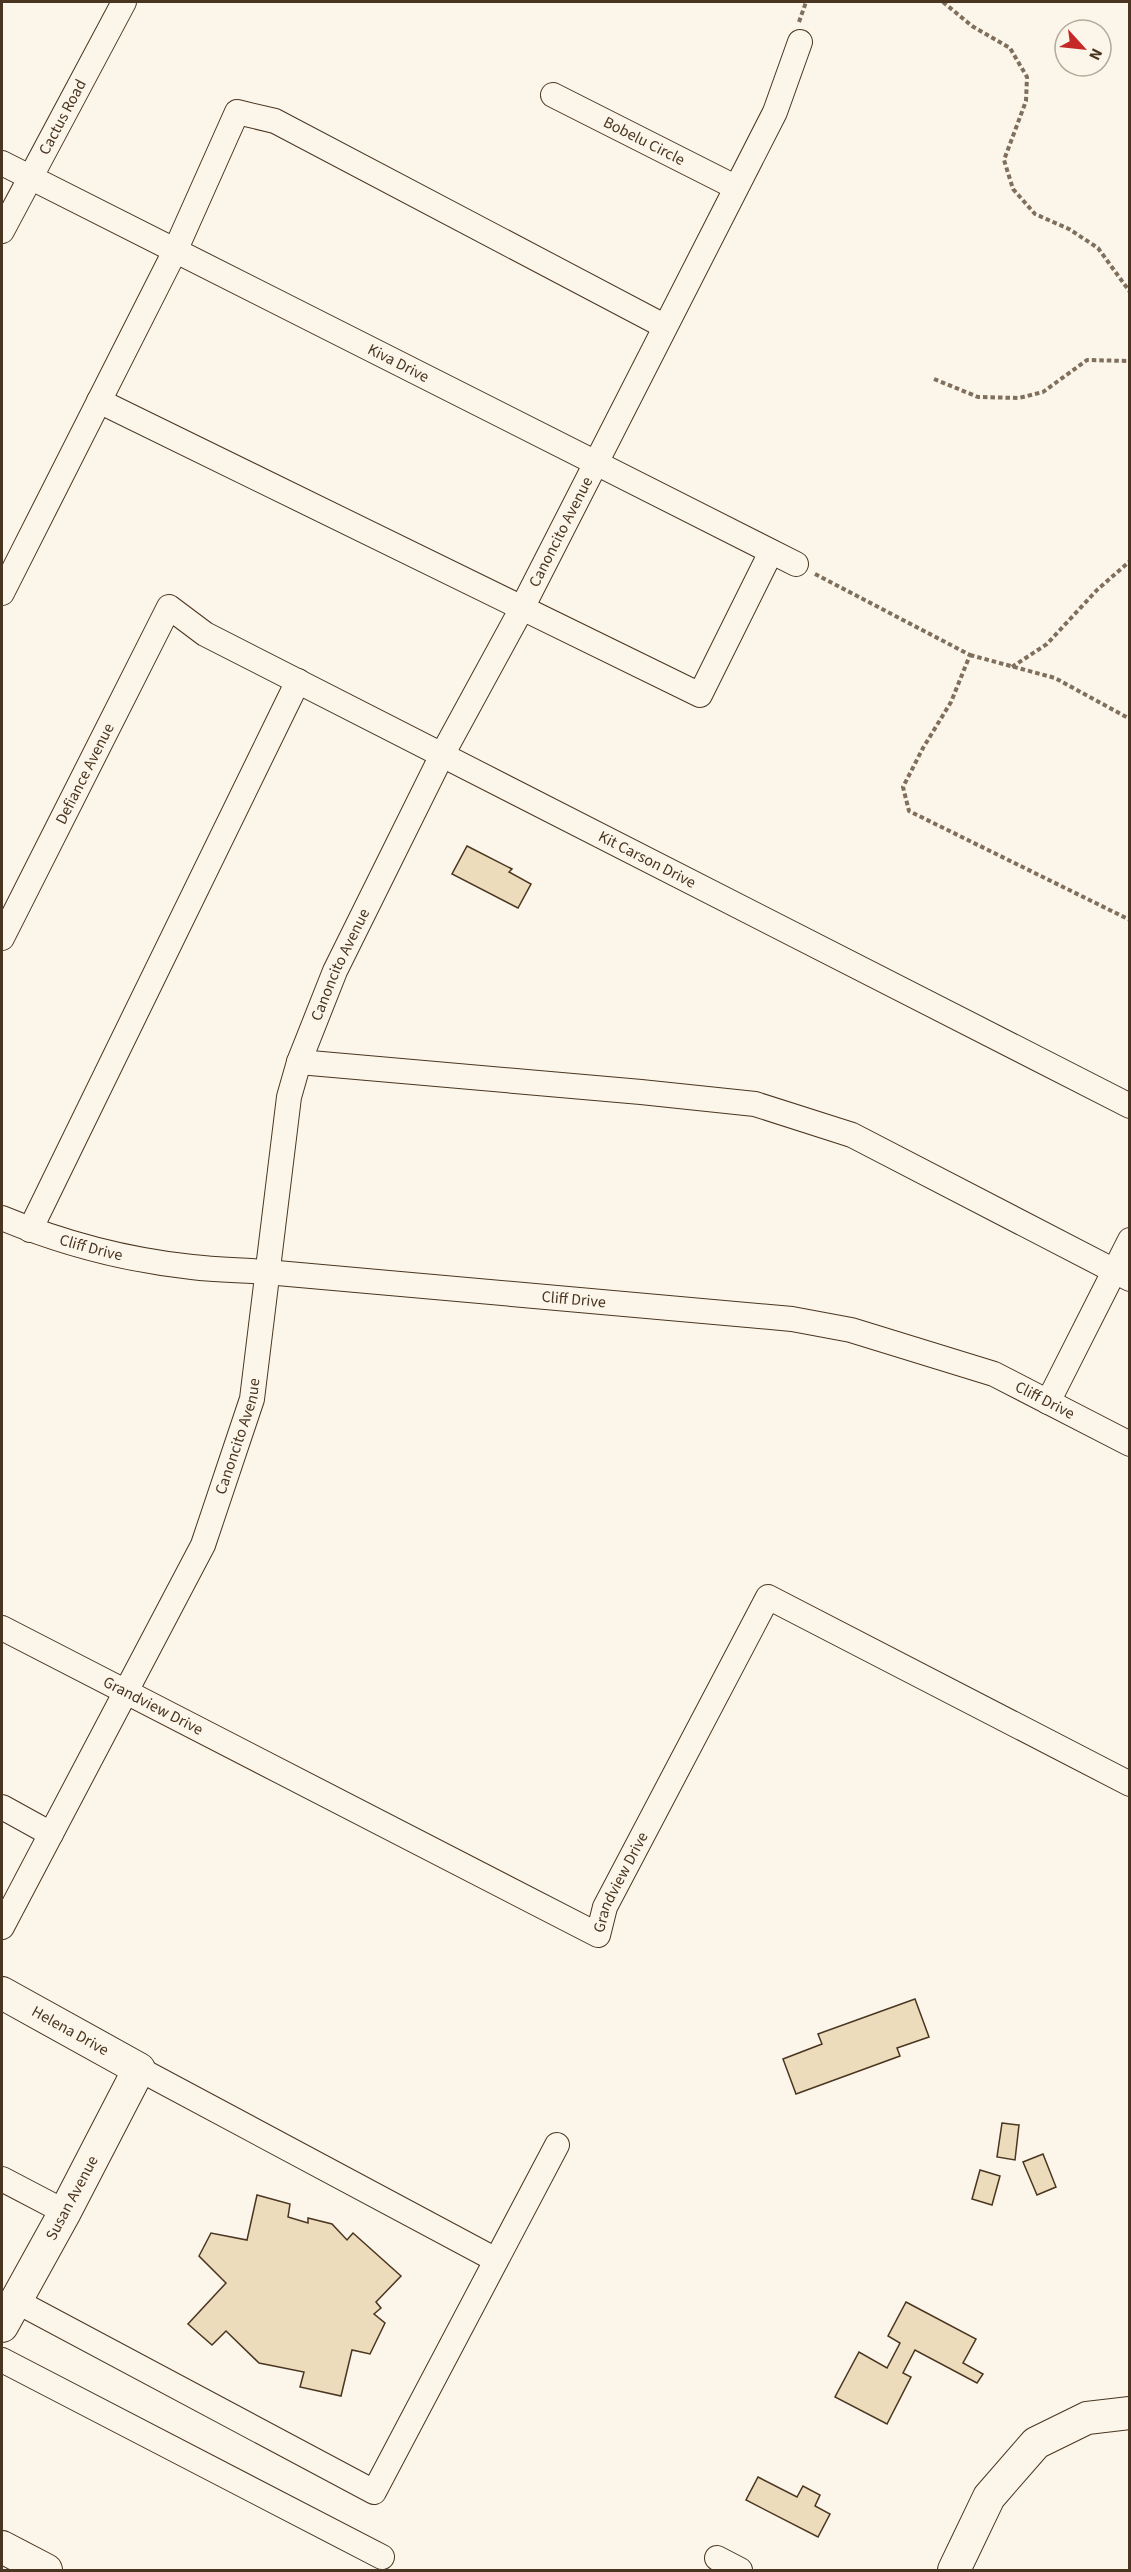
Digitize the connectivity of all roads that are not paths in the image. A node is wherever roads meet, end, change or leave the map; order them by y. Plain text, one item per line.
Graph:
1 (124, 2) edge
2 (800, 42) dead end
3 (554, 95) dead end
4 (2, 164) edge
5 (30, 178) junction
6 (735, 187) junction
7 (2, 231) edge
8 (175, 251) junction
9 (664, 326) junction
10 (99, 401) junction
11 (594, 464) junction
12 (771, 552) junction
13 (796, 564) road end
14 (2, 593) edge
15 (169, 607) joint
16 (521, 610) junction
17 (298, 681) junction
18 (442, 755) junction
19 (2, 938) edge
20 (299, 1062) junction
21 (1130, 1106) edge
22 (2, 1218) edge
23 (30, 1230) junction
24 (1130, 1240) edge
25 (266, 1272) junction
26 (1122, 1275) edge
27 (1048, 1402) junction
28 (1130, 1444) edge
29 (2, 1628) edge
30 (127, 1693) junction
31 (1130, 1784) edge
32 (2, 1807) edge
33 (51, 1834) junction
34 (2, 1927) edge
35 (2, 1993) edge
36 (139, 2069) junction
37 (557, 2145) dead end
38 (2, 2179) edge
39 (65, 2212) junction
40 (496, 2260) junction
41 (9, 2314) edge
42 (2, 2360) edge
43 (1130, 2413) edge
44 (2, 2547) edge
45 (382, 2557) dead end
46 (717, 2558) dead end
47 (46, 2571) edge
48 (740, 2571) edge
49 (954, 2571) edge

1 - 5 street, Cactus Road
2 - 6 street, Canoncito Avenue
3 - 6 street, Bobelu Circle
4 - 5 street, Kiva Drive
5 - 7 street, Cactus Road
5 - 8 street, Kiva Drive
6 - 9 street, Canoncito Avenue
8 - 9 street
8 - 10 street
8 - 11 street, Kiva Drive
9 - 11 street, Canoncito Avenue
10 - 14 street
10 - 16 street
11 - 12 street, Kiva Drive
11 - 16 street, Canoncito Avenue
12 - 13 street, Kiva Drive
12 - 16 street
15 - 17 street, Kit Carson Drive
15 - 19 street, Defiance Avenue
16 - 18 street, Canoncito Avenue
17 - 18 street, Kit Carson Drive
17 - 23 street
18 - 20 street, Canoncito Avenue
18 - 21 street, Kit Carson Drive
20 - 25 street, Canoncito Avenue
20 - 26 street
22 - 23 street, Cliff Drive
23 - 25 street, Cliff Drive
24 - 26 street
25 - 27 street, Cliff Drive
25 - 30 street, Canoncito Avenue
26 - 27 street
27 - 28 street, Cliff Drive
29 - 30 street, Grandview Drive
30 - 31 street, Grandview Drive
30 - 33 street, Canoncito Avenue
32 - 33 street
33 - 34 street, Canoncito Avenue
35 - 36 main road, Helena Drive
36 - 39 main road, Susan Avenue
36 - 40 street
37 - 40 street
38 - 39 street
39 - 41 main road, Susan Avenue
40 - 41 street
42 - 45 street
43 - 49 main road
44 - 47 main road
46 - 48 street

